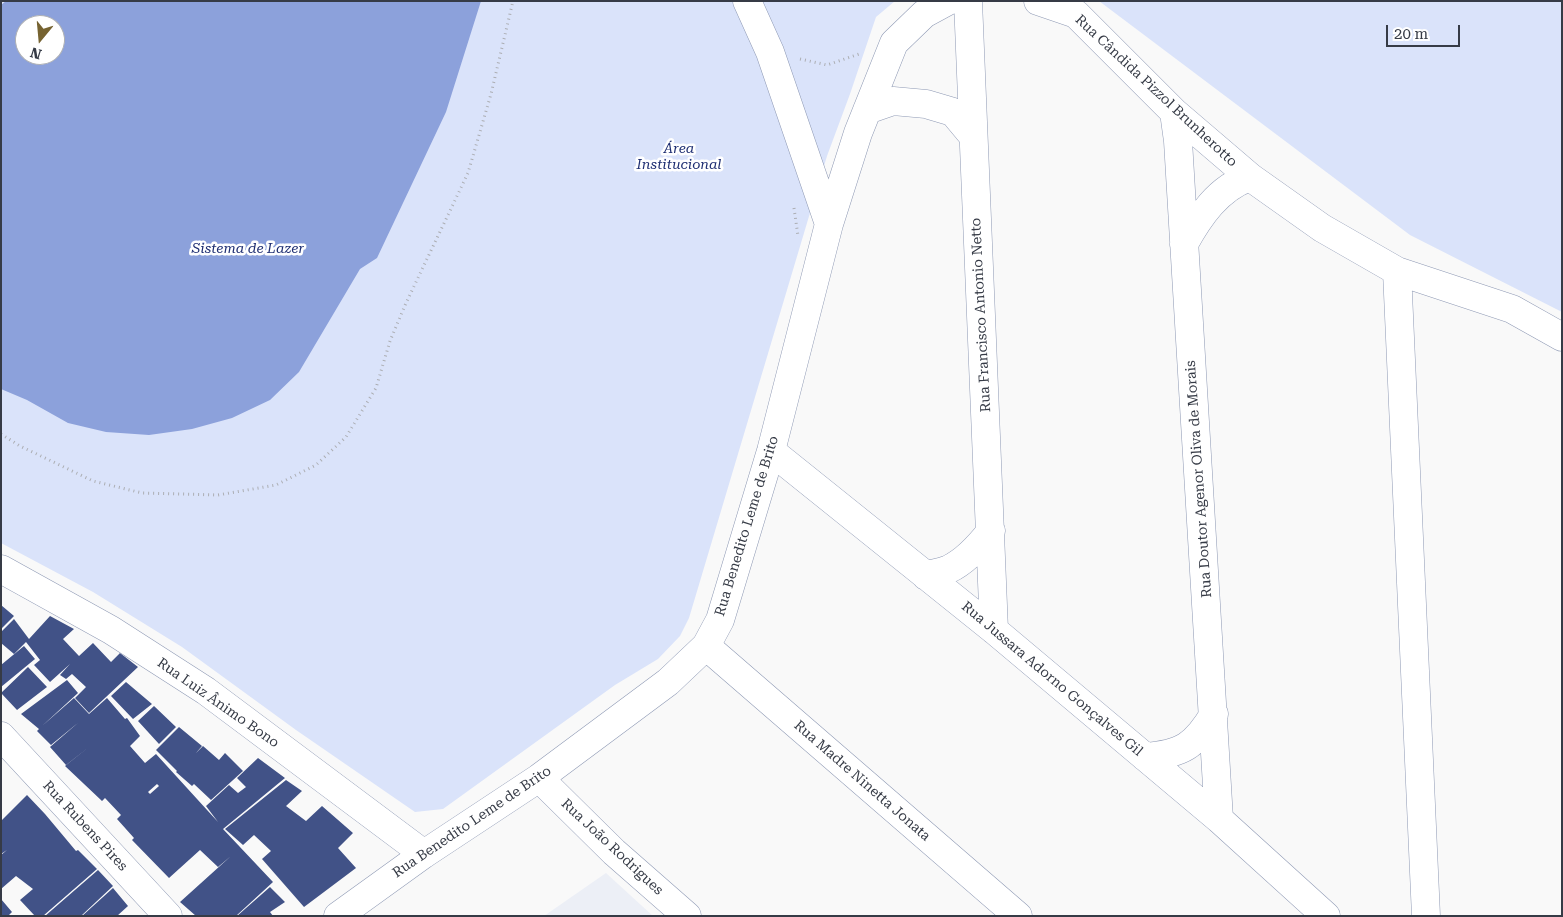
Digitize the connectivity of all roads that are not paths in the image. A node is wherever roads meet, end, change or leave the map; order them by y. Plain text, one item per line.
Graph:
1 (747, 1) edge
2 (948, 1) edge
3 (968, 1) edge
4 (1038, 1) edge
5 (867, 110) junction
6 (1174, 112) junction
7 (973, 136) junction
8 (1250, 177) junction
9 (829, 224) junction
10 (1184, 244) junction
11 (1397, 271) junction
12 (1562, 337) edge
13 (771, 451) junction
14 (991, 531) junction
15 (1, 568) edge
16 (926, 576) junction
17 (994, 630) junction
18 (706, 646) junction
19 (1214, 714) junction
20 (1, 736) edge
21 (1145, 757) junction
22 (539, 778) junction
23 (1219, 819) junction
24 (424, 854) junction
25 (1422, 911) edge
26 (168, 916) edge
27 (338, 916) edge
28 (687, 916) edge
29 (1018, 916) edge
30 (1326, 916) edge

1 - 9 street
2 - 5 street, Rua Benedito Leme de Brito
3 - 7 street, Rua Francisco Antonio Netto
4 - 6 street, Rua Cândida Pizzol Brunherotto
5 - 7 street
5 - 9 street, Rua Benedito Leme de Brito
6 - 8 street, Rua Cândida Pizzol Brunherotto
6 - 10 street, Rua Doutor Agenor Oliva de Morais
7 - 14 street, Rua Francisco Antonio Netto
8 - 10 street
8 - 11 street, Rua Cândida Pizzol Brunherotto
9 - 13 street, Rua Benedito Leme de Brito
10 - 19 street, Rua Doutor Agenor Oliva de Morais
11 - 12 street, Rua Cândida Pizzol Brunherotto
11 - 25 street
13 - 16 street, Rua Jussara Adorno Gonçalves Gil
13 - 18 street, Rua Benedito Leme de Brito
14 - 16 street
14 - 17 street, Rua Francisco Antonio Netto
15 - 24 street, Rua Luiz Ânimo Bono
16 - 17 street, Rua Jussara Adorno Gonçalves Gil
17 - 21 street, Rua Jussara Adorno Gonçalves Gil
18 - 22 street, Rua Benedito Leme de Brito
18 - 29 street, Rua Madre Ninetta Jonata
19 - 21 street
19 - 23 street, Rua Doutor Agenor Oliva de Morais
20 - 26 street, Rua Rubens Pires
21 - 23 street, Rua Jussara Adorno Gonçalves Gil
22 - 24 street, Rua Benedito Leme de Brito
22 - 28 street, Rua João Rodrigues
23 - 30 street, Rua Jussara Adorno Gonçalves Gil
24 - 27 street, Rua Benedito Leme de Brito

